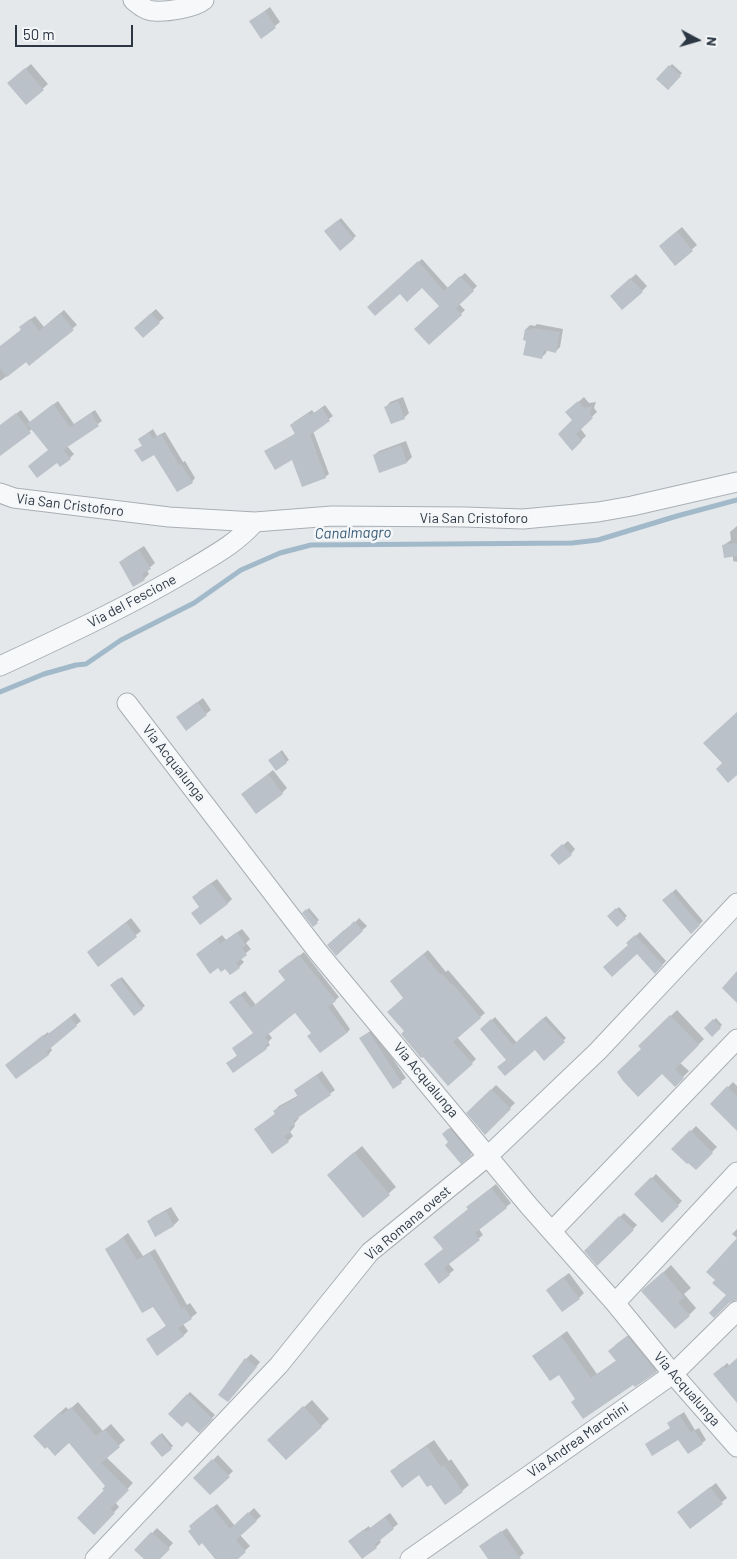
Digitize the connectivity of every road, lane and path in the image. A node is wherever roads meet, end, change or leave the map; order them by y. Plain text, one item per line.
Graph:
1 (133, 0) edge
2 (204, 0) edge
3 (737, 482) edge
4 (0, 493) edge
5 (255, 522) junction
6 (0, 666) edge
7 (127, 703) dead end
8 (737, 904) edge
9 (737, 1039) edge
10 (488, 1156) junction
11 (737, 1172) edge
12 (552, 1231) junction
13 (615, 1303) junction
14 (737, 1310) edge
15 (673, 1374) junction
16 (737, 1447) edge
17 (95, 1559) edge
18 (410, 1559) edge

1 - 2 street
3 - 5 street, Via San Cristoforo
4 - 5 street, Via San Cristoforo
5 - 6 street, Via del Fescione
7 - 10 street, Via Acqualunga
8 - 10 street, Via Romana ovest
9 - 12 street
10 - 12 street, Via Acqualunga
10 - 17 street, Via Romana ovest
11 - 13 street
12 - 13 street, Via Acqualunga
13 - 15 street, Via Acqualunga
14 - 15 street, Via Andrea Marchini
15 - 16 street, Via Acqualunga
15 - 18 street, Via Andrea Marchini

